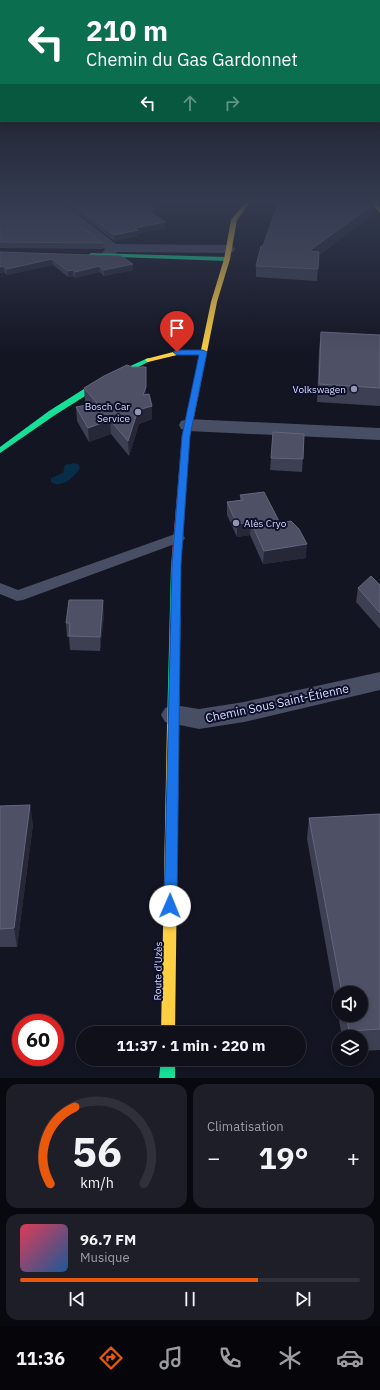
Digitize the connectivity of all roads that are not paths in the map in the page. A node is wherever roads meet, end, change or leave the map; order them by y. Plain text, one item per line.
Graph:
1 (90, 254) edge
2 (227, 254) edge
3 (84, 255) edge
4 (203, 352) junction
5 (188, 424) junction
6 (380, 434) edge
7 (0, 451) edge
8 (178, 538) junction
9 (0, 588) edge
10 (380, 681) edge
11 (174, 715) junction
12 (168, 1026) edge
13 (168, 1066) edge
14 (167, 1078) edge

1 - 3 main road
2 - 4 main road, Route d'Uzès
4 - 5 main road, Route d'Uzès
4 - 7 main road
5 - 6 street
5 - 8 main road, Route d'Uzès
8 - 9 lane
8 - 11 main road, Route d'Uzès
10 - 11 street, Chemin Sous Saint-Étienne
11 - 12 main road, Route d'Uzès
13 - 14 main road

